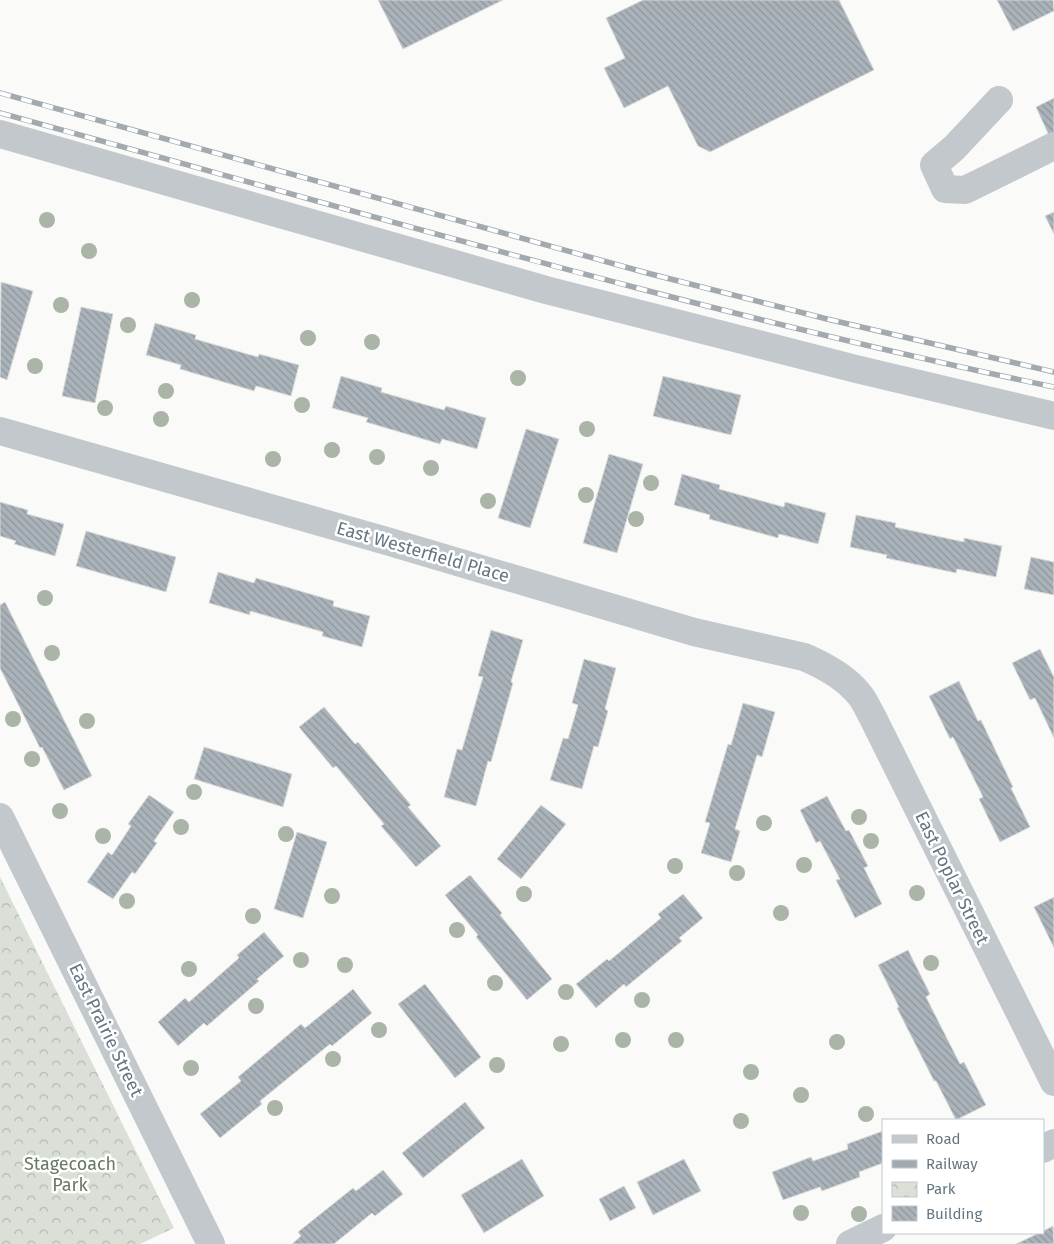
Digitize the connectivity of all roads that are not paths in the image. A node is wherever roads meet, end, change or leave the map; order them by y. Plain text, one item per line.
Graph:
1 (999, 100) dead end
2 (0, 134) edge
3 (1054, 146) edge
4 (1054, 416) edge
5 (0, 430) edge
6 (842, 679) joint
7 (0, 817) edge
8 (1054, 1082) edge
9 (882, 1228) edge
10 (211, 1244) edge
11 (850, 1244) edge

1 - 3 street
2 - 4 street
5 - 6 street, East Westerfield Place
6 - 8 street, East Poplar Street
7 - 10 street, East Prairie Street
9 - 11 street

